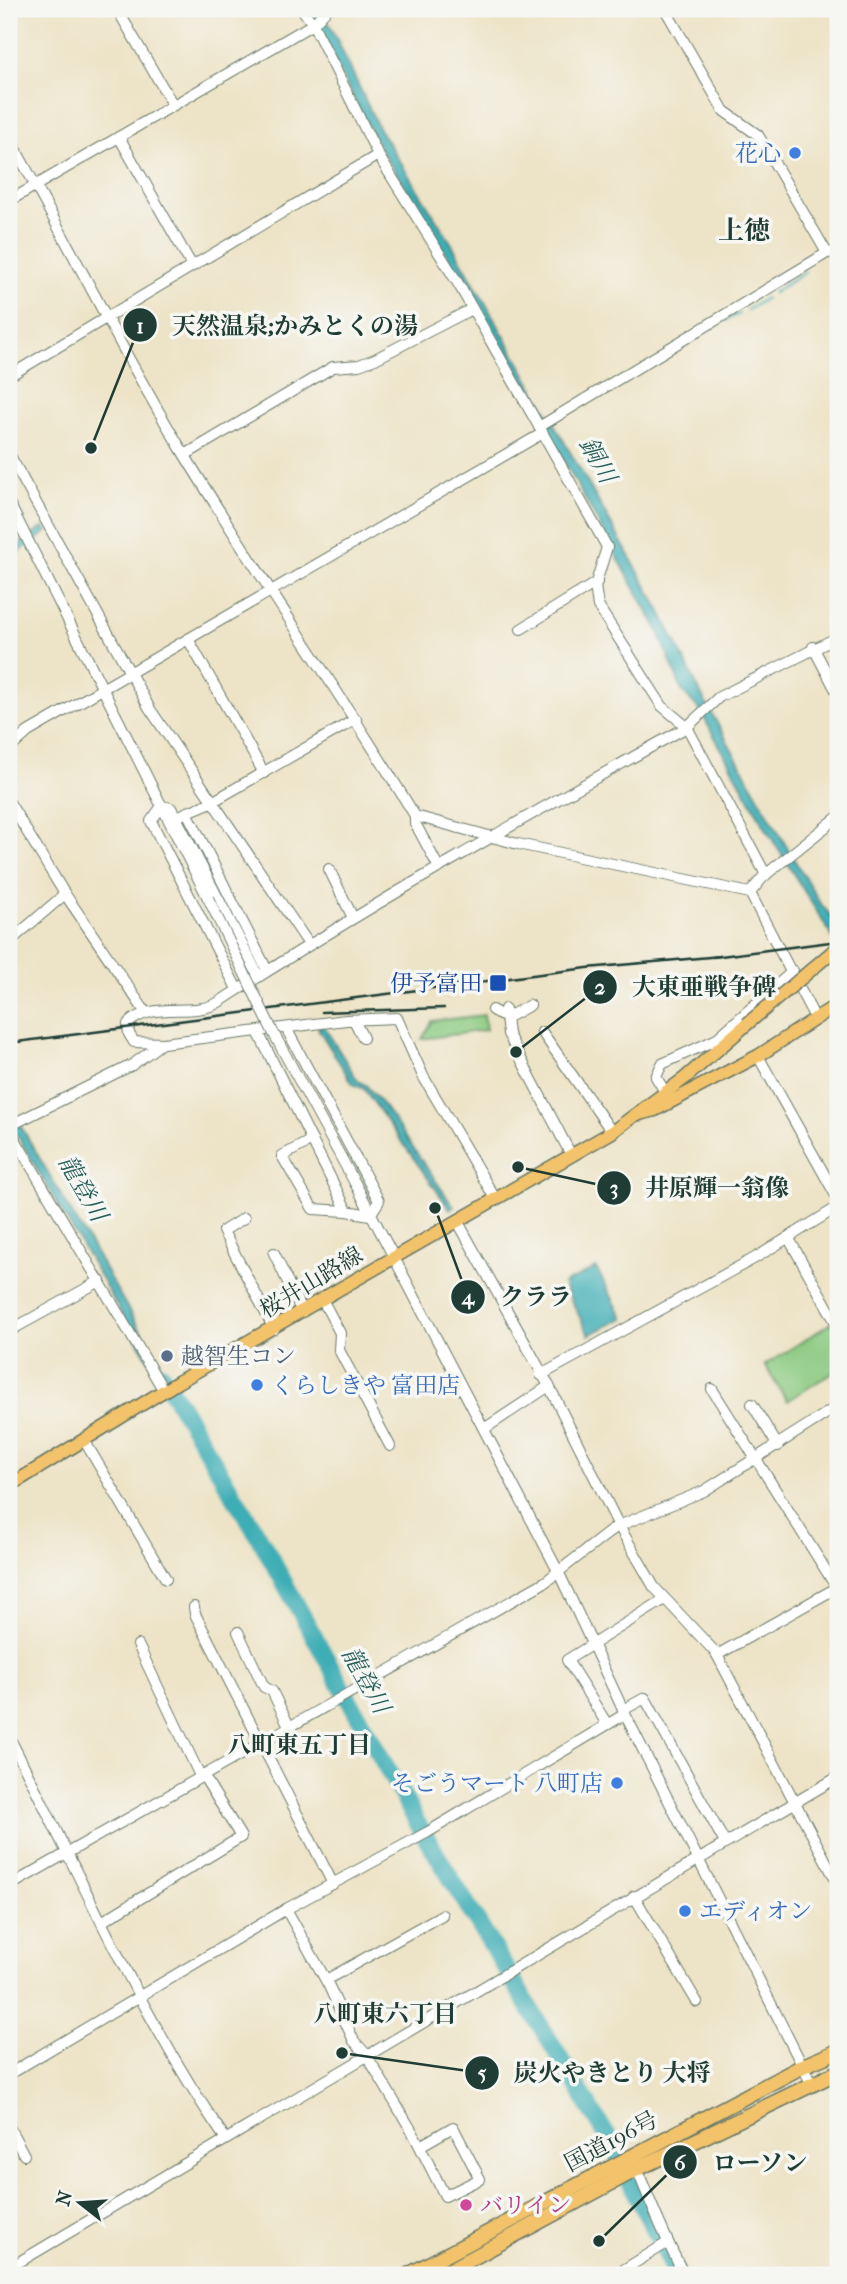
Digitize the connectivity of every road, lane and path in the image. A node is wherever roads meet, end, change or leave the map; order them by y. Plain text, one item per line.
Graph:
1 (117, 9) edge
2 (302, 9) edge
3 (327, 9) edge
4 (665, 9) edge
5 (313, 24) junction
6 (173, 105) junction
7 (119, 137) junction
8 (9, 138) edge
9 (378, 155) junction
10 (35, 185) junction
11 (9, 201) edge
12 (835, 253) edge
13 (192, 266) junction
14 (472, 309) junction
15 (105, 317) junction
16 (9, 376) edge
17 (541, 430) junction
18 (9, 454) edge
19 (185, 455) junction
20 (9, 503) edge
21 (597, 582) junction
22 (271, 589) junction
23 (521, 629) dead end
24 (838, 636) edge
25 (188, 639) junction
26 (813, 647) junction
27 (131, 673) junction
28 (102, 690) junction
29 (838, 694) edge
30 (356, 719) junction
31 (687, 727) junction
32 (9, 749) edge
33 (264, 773) junction
34 (9, 802) edge
35 (212, 802) junction
36 (162, 806) junction
37 (182, 814) junction
38 (415, 816) junction
39 (838, 817) edge
40 (493, 837) junction
41 (439, 868) junction
42 (330, 869) dead end
43 (766, 874) junction
44 (750, 893) junction
45 (65, 894) junction
46 (353, 918) junction
47 (9, 942) edge
48 (308, 943) junction
49 (838, 947) edge
50 (793, 971) junction
51 (262, 972) junction
52 (237, 989) junction
53 (838, 1004) edge
54 (530, 1005) dead end
55 (492, 1010) dead end
56 (146, 1013) junction
57 (505, 1014) junction
58 (354, 1020) junction
59 (816, 1020) junction
60 (286, 1028) junction
61 (258, 1032) junction
62 (542, 1032) dead end
63 (363, 1038) dead end
64 (163, 1042) junction
65 (758, 1056) junction
66 (665, 1092) junction
67 (635, 1115) junction
68 (9, 1127) edge
69 (612, 1132) junction
70 (312, 1140) junction
71 (571, 1155) junction
72 (838, 1199) edge
73 (496, 1200) junction
74 (838, 1207) edge
75 (347, 1211) junction
76 (370, 1215) junction
77 (244, 1218) dead end
78 (457, 1222) junction
79 (788, 1237) junction
80 (274, 1253) dead end
81 (393, 1257) junction
82 (100, 1281) junction
83 (322, 1299) junction
84 (302, 1312) junction
85 (838, 1326) edge
86 (274, 1329) junction
87 (9, 1331) edge
88 (541, 1375) junction
89 (549, 1386) junction
90 (712, 1389) dead end
91 (164, 1391) junction
92 (752, 1404) dead end
93 (837, 1409) edge
94 (484, 1429) junction
95 (84, 1440) junction
96 (390, 1446) dead end
97 (778, 1446) junction
98 (755, 1460) junction
99 (9, 1486) edge
100 (619, 1526) junction
101 (558, 1572) junction
102 (166, 1579) dead end
103 (838, 1587) edge
104 (665, 1599) junction
105 (194, 1607) dead end
106 (237, 1632) dead end
107 (592, 1644) junction
108 (138, 1645) dead end
109 (717, 1656) junction
110 (624, 1712) junction
111 (607, 1724) junction
112 (289, 1726) junction
113 (9, 1737) edge
114 (260, 1742) junction
115 (202, 1776) junction
116 (837, 1781) edge
117 (793, 1803) junction
118 (725, 1843) junction
119 (69, 1852) junction
120 (699, 1858) junction
121 (333, 1884) junction
122 (838, 1884) edge
123 (9, 1886) edge
124 (634, 1896) junction
125 (286, 1909) junction
126 (442, 1915) dead end
127 (103, 1921) junction
128 (326, 1980) junction
129 (139, 1998) junction
130 (697, 2002) dead end
131 (838, 2051) edge
132 (366, 2054) junction
133 (803, 2066) junction
134 (838, 2072) edge
135 (9, 2074) edge
136 (812, 2085) junction
137 (9, 2127) edge
138 (225, 2138) junction
139 (420, 2146) junction
140 (24, 2155) dead end
141 (633, 2163) junction
142 (615, 2173) junction
143 (667, 2243) junction
144 (9, 2268) edge
145 (451, 2273) edge
146 (408, 2275) edge
147 (615, 2275) edge
148 (684, 2275) edge

1 - 6 street
2 - 5 street
3 - 5 street
4 - 12 street
5 - 6 street
5 - 9 street
6 - 7 street
7 - 10 street
7 - 13 street
8 - 10 street
9 - 13 street
9 - 14 street
10 - 11 street
10 - 15 street
12 - 17 street
13 - 15 street
14 - 17 street
14 - 19 street
15 - 16 street
15 - 19 street
17 - 21 street
17 - 22 street
18 - 27 street
19 - 22 street
20 - 28 street
21 - 23 street
21 - 31 street
22 - 25 street
22 - 30 street
24 - 26 street
25 - 27 street
25 - 33 street
26 - 29 street
26 - 31 street
27 - 28 street
27 - 35 street
28 - 32 street
28 - 36 street
30 - 33 street
30 - 38 street
31 - 40 street
31 - 43 street
33 - 35 street
34 - 45 street
35 - 37 street
35 - 48 street
36 - 37 street
36 - 52 street
36 - 76 street, bridge
37 - 51 street
38 - 40 street
38 - 41 street
39 - 43 street
40 - 41 street
40 - 44 street
41 - 46 street
42 - 46 street
43 - 44 street
44 - 50 street
45 - 47 street
45 - 56 street
46 - 48 street
48 - 51 street
49 - 66 main road, 桜井山路線, bridge
50 - 59 street
50 - 66 street
51 - 52 street
52 - 56 street
53 - 59 main road, 桜井山路線
54 - 57 street
55 - 57 street
56 - 64 street
57 - 71 street
58 - 60 street
58 - 63 street
58 - 73 street
59 - 65 main road, 桜井山路線
60 - 61 street
60 - 76 street
61 - 64 street
61 - 70 street
62 - 69 street
64 - 68 street
65 - 67 main road, 桜井山路線
65 - 72 street
66 - 67 main road, 桜井山路線
67 - 69 main road, 桜井山路線
68 - 82 street
69 - 71 main road, 桜井山路線
70 - 75 street
70 - 75 street
71 - 73 main road, 桜井山路線
73 - 78 main road, 桜井山路線
74 - 79 street
75 - 76 street
76 - 81 street
77 - 86 street
78 - 81 main road, 桜井山路線
78 - 88 street
79 - 85 street
79 - 88 street
80 - 84 street
81 - 83 main road, 桜井山路線
81 - 94 street
82 - 87 street
82 - 91 street
83 - 84 main road, 桜井山路線
83 - 96 street
84 - 86 main road, 桜井山路線
86 - 91 main road, 桜井山路線
88 - 89 street
89 - 94 street
89 - 100 street
90 - 98 street
91 - 95 main road, 桜井山路線
92 - 97 street
93 - 97 street
94 - 101 street
95 - 99 main road, 桜井山路線
95 - 102 street
97 - 98 street
98 - 100 street
98 - 103 street
100 - 101 street
100 - 104 street
101 - 107 street
101 - 112 street
103 - 109 street
104 - 107 street
104 - 109 street
105 - 114 street
106 - 112 street
107 - 110 street
107 - 111 street
108 - 115 street
109 - 117 street
110 - 111 street
110 - 118 street
110 - 120 street
111 - 121 street
112 - 114 street
113 - 119 street
114 - 115 street
114 - 121 street
115 - 119 street
115 - 127 street
116 - 117 street
117 - 118 street
117 - 122 street
118 - 120 street
119 - 123 street
119 - 127 street
120 - 124 street
120 - 133 street
121 - 125 street
124 - 130 street
124 - 132 street
125 - 128 street
125 - 129 street
126 - 128 street
127 - 129 street
128 - 132 street
129 - 135 street
129 - 138 street
131 - 133 highway, 国道196号
132 - 138 street
132 - 139 street
133 - 136 street
133 - 141 highway, 国道196号
134 - 136 highway, 国道196号
136 - 141 highway, 国道196号
137 - 140 street
138 - 144 street
139 - 139 street
141 - 142 highway, 国道196号
141 - 143 street
142 - 145 highway, 国道196号
142 - 146 highway, 国道196号
143 - 147 street
143 - 148 street

